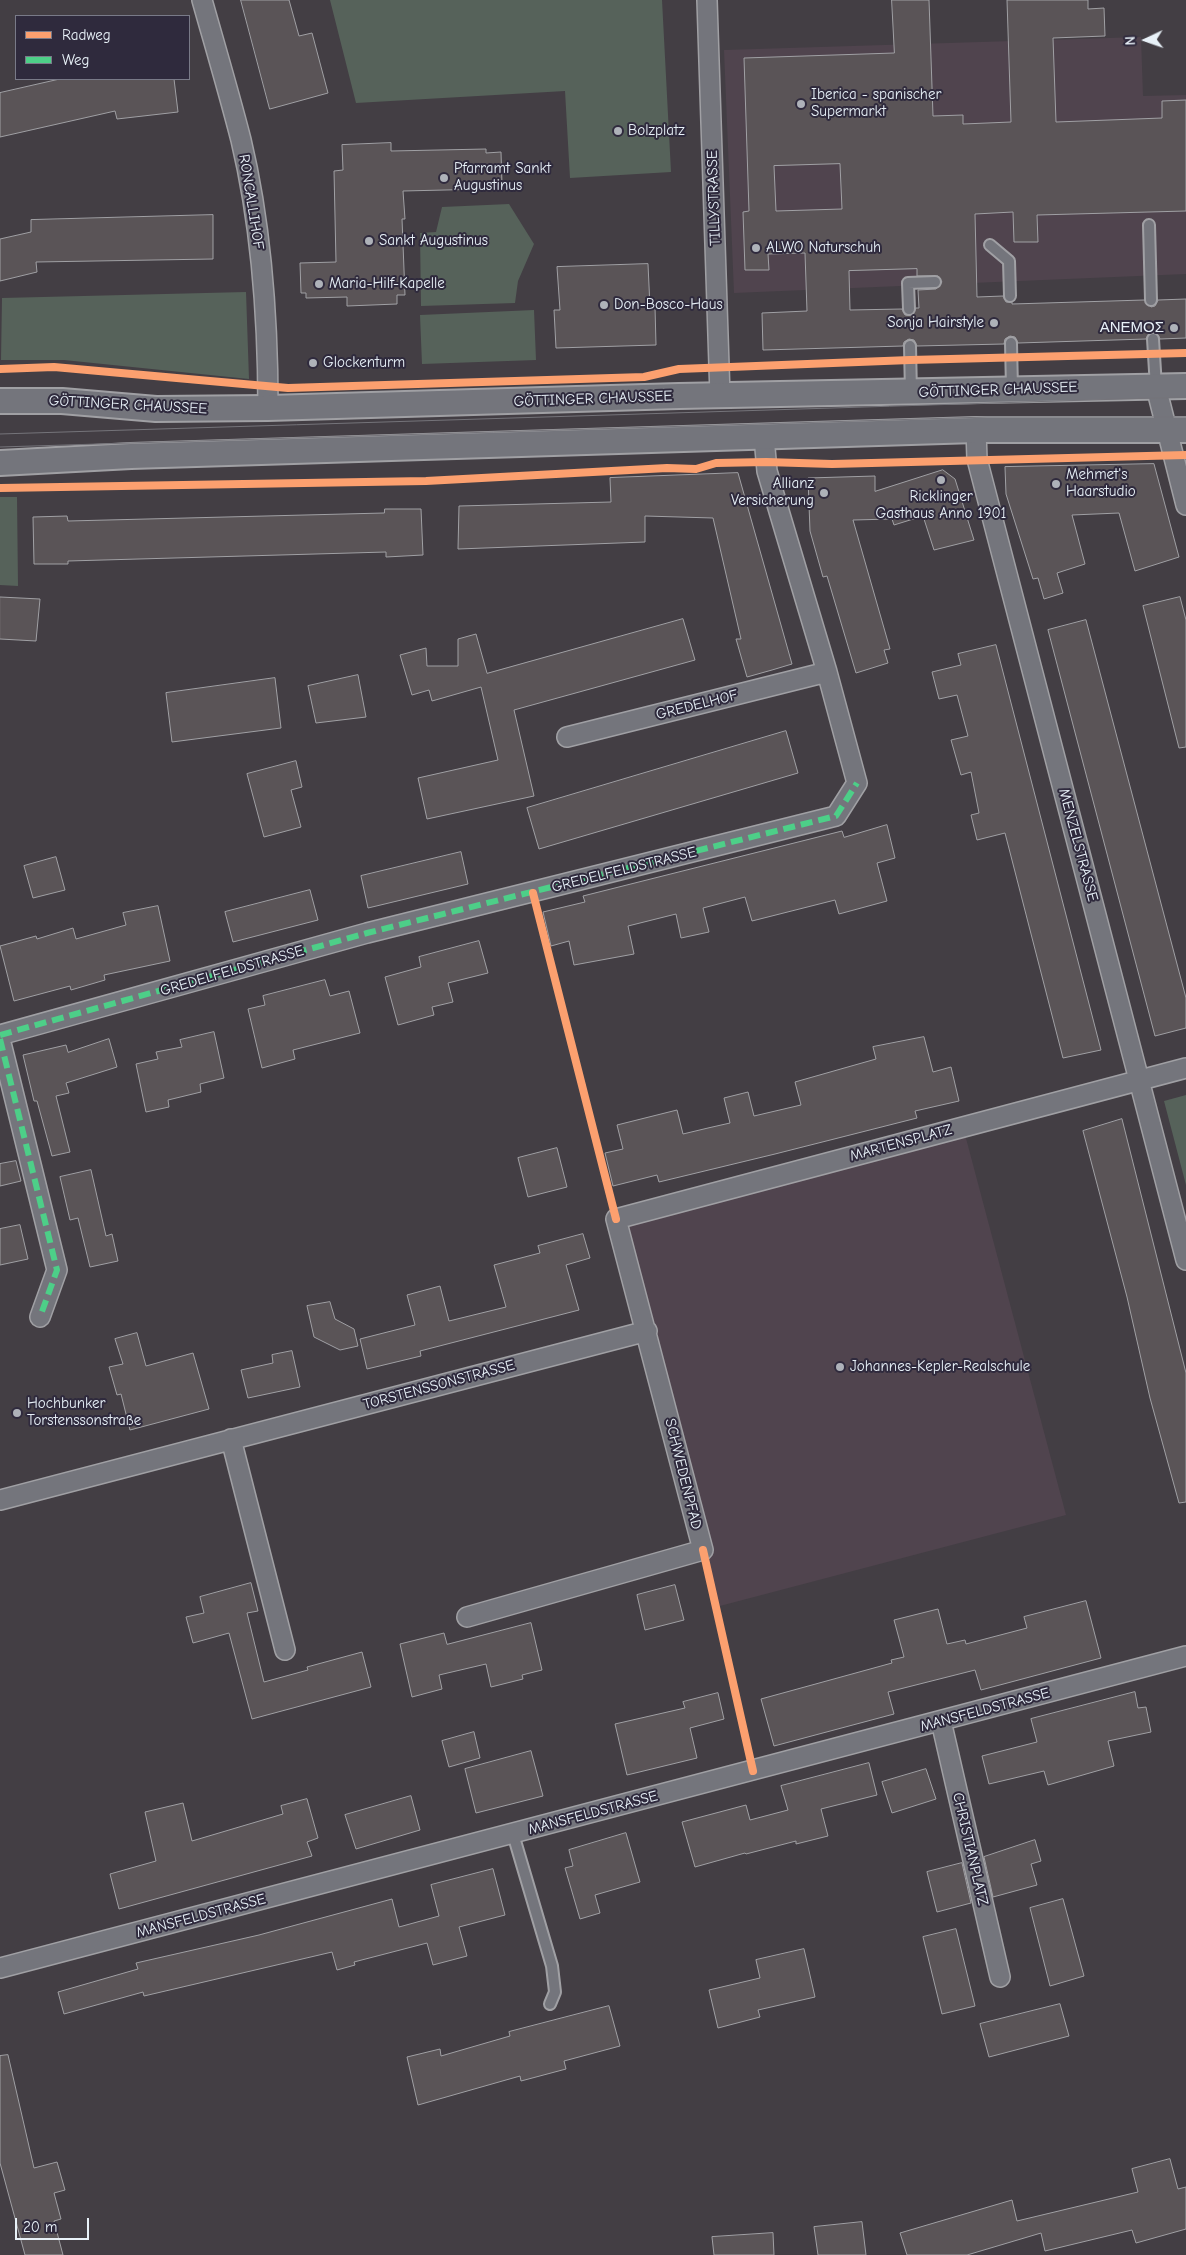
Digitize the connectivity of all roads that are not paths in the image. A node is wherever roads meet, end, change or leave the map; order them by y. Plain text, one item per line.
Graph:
1 (202, 0) edge
2 (707, 0) edge
3 (1149, 225) dead end
4 (990, 245) dead end
5 (935, 282) dead end
6 (1010, 296) dead end
7 (1152, 300) dead end
8 (909, 308) dead end
9 (1153, 339) dead end
10 (1011, 343) dead end
11 (910, 346) dead end
12 (1186, 386) edge
13 (1156, 387) junction
14 (1012, 389) junction
15 (911, 393) junction
16 (720, 396) junction
17 (0, 401) edge
18 (268, 408) junction
19 (976, 430) junction
20 (1176, 430) edge
21 (764, 437) junction
22 (0, 463) edge
23 (1186, 505) edge
24 (827, 672) junction
25 (567, 737) dead end
26 (0, 1037) edge
27 (1186, 1068) edge
28 (1139, 1080) junction
29 (616, 1219) joint
30 (1186, 1260) edge
31 (40, 1317) dead end
32 (646, 1331) junction
33 (231, 1439) junction
34 (0, 1500) edge
35 (467, 1617) dead end
36 (285, 1650) dead end
37 (1186, 1656) edge
38 (941, 1722) junction
39 (513, 1834) junction
40 (0, 1968) edge
41 (1000, 1977) dead end
42 (550, 2004) dead end

1 - 18 street, RONCALLIHOF
2 - 16 street, TILLYSTRASSE
3 - 7 lane
4 - 6 lane
5 - 8 lane
9 - 13 lane
10 - 14 lane
11 - 15 lane
12 - 13 street, GÖTTINGER CHAUSSEE
13 - 14 street, GÖTTINGER CHAUSSEE
13 - 20 street
14 - 15 street, GÖTTINGER CHAUSSEE
15 - 16 street, GÖTTINGER CHAUSSEE
16 - 18 street, GÖTTINGER CHAUSSEE
17 - 18 street, GÖTTINGER CHAUSSEE
19 - 20 street
19 - 21 street
19 - 28 street, MENZELSTRASSE
20 - 23 street
21 - 22 street
21 - 24 street, GREDELFELDSTRASSE
24 - 25 street, GREDELHOF
24 - 26 street, GREDELFELDSTRASSE
26 - 31 street, GREDELFELDSTRASSE
27 - 28 street, MARTENSPLATZ
28 - 29 street, MARTENSPLATZ
28 - 30 street, MENZELSTRASSE
29 - 32 street, SCHWEDENPFAD
32 - 33 street, TORSTENSSONSTRASSE
32 - 35 street, SCHWEDENPFAD
33 - 34 street, TORSTENSSONSTRASSE
33 - 36 street
37 - 38 street, MANSFELDSTRASSE
38 - 39 street, MANSFELDSTRASSE
38 - 41 street, CHRISTIANPLATZ
39 - 40 street, MANSFELDSTRASSE
39 - 42 lane

